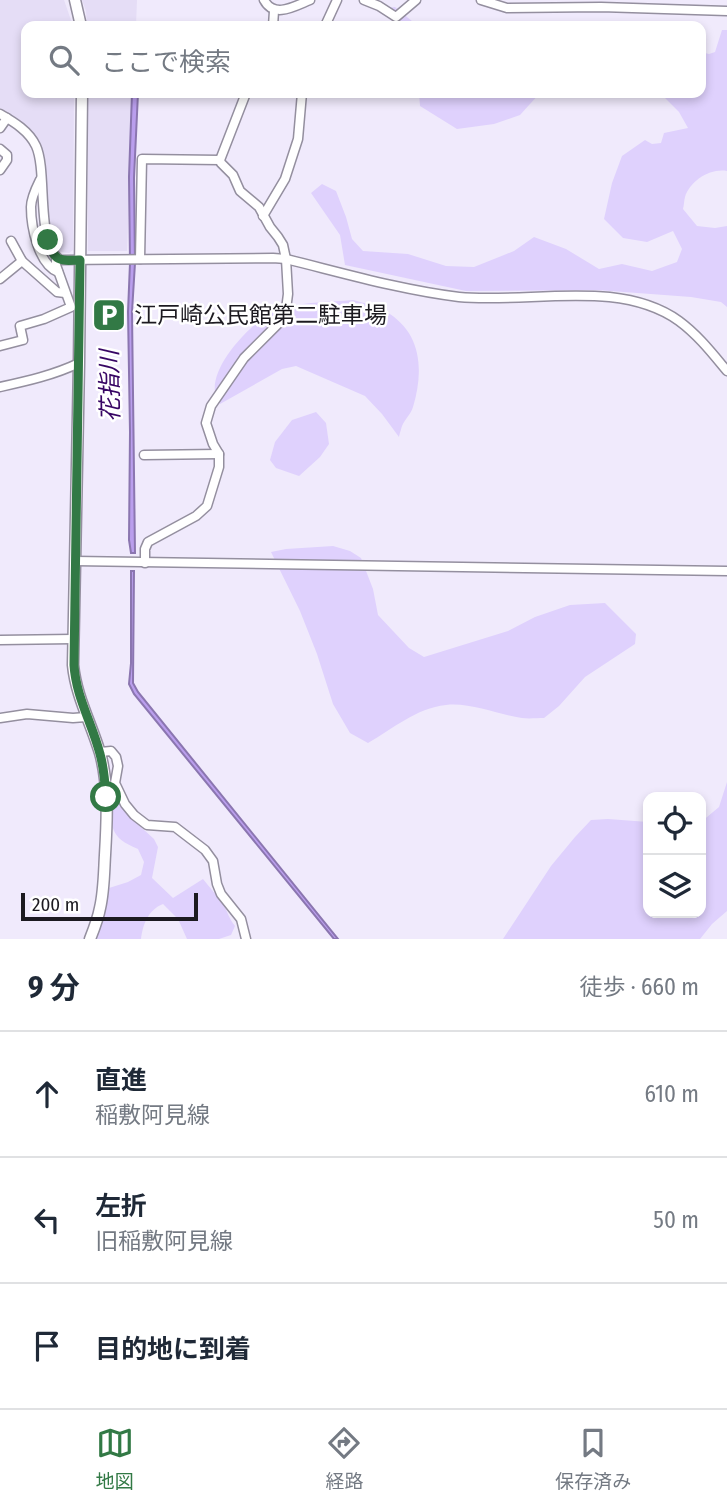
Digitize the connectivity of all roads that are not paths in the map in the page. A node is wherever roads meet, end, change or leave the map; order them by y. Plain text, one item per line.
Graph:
1 (75, 0) edge
2 (264, 0) edge
3 (310, 0) edge
4 (337, 0) edge
5 (365, 0) edge
6 (416, 0) edge
7 (481, 0) edge
8 (669, 4) edge
9 (274, 11) junction
10 (727, 11) edge
11 (81, 21) edge
12 (273, 21) edge
13 (327, 21) edge
14 (82, 98) edge
15 (244, 98) edge
16 (302, 98) edge
17 (3, 116) edge
18 (0, 128) edge
19 (0, 149) edge
20 (220, 160) junction
21 (0, 170) edge
22 (41, 178) junction
23 (263, 216) junction
24 (12, 241) dead end
25 (56, 258) junction
26 (140, 259) junction
27 (286, 259) junction
28 (80, 260) junction
29 (22, 261) junction
30 (58, 272) junction
31 (0, 279) edge
32 (65, 293) junction
33 (0, 346) edge
34 (79, 363) junction
35 (727, 371) edge
36 (0, 377) edge
37 (12, 384) junction
38 (0, 387) edge
39 (219, 454) junction
40 (144, 455) dead end
41 (75, 561) junction
42 (145, 563) junction
43 (727, 571) edge
44 (73, 639) junction
45 (0, 640) edge
46 (86, 717) junction
47 (0, 718) edge
48 (100, 752) junction
49 (90, 939) edge
50 (246, 939) edge

1 - 11 main road
2 - 9 street
3 - 9 street
4 - 13 street
5 - 6 street
7 - 8 street
8 - 10 street
9 - 12 street
14 - 28 main road
15 - 20 street
16 - 23 street
17 - 18 street
17 - 22 street
19 - 21 street
20 - 23 street
20 - 26 street
22 - 25 street
22 - 30 street
23 - 27 street
24 - 29 street
25 - 28 street
25 - 30 street
26 - 27 street
26 - 28 street
27 - 35 street
27 - 39 street
28 - 34 main road
29 - 31 street
29 - 32 street
30 - 32 street
32 - 33 street
34 - 37 street
34 - 41 main road
36 - 37 street
37 - 38 street
39 - 40 street
39 - 42 street
41 - 42 street
41 - 44 main road
42 - 43 street
44 - 45 street
44 - 46 main road
46 - 47 street
46 - 48 main road
48 - 49 main road
48 - 50 street

